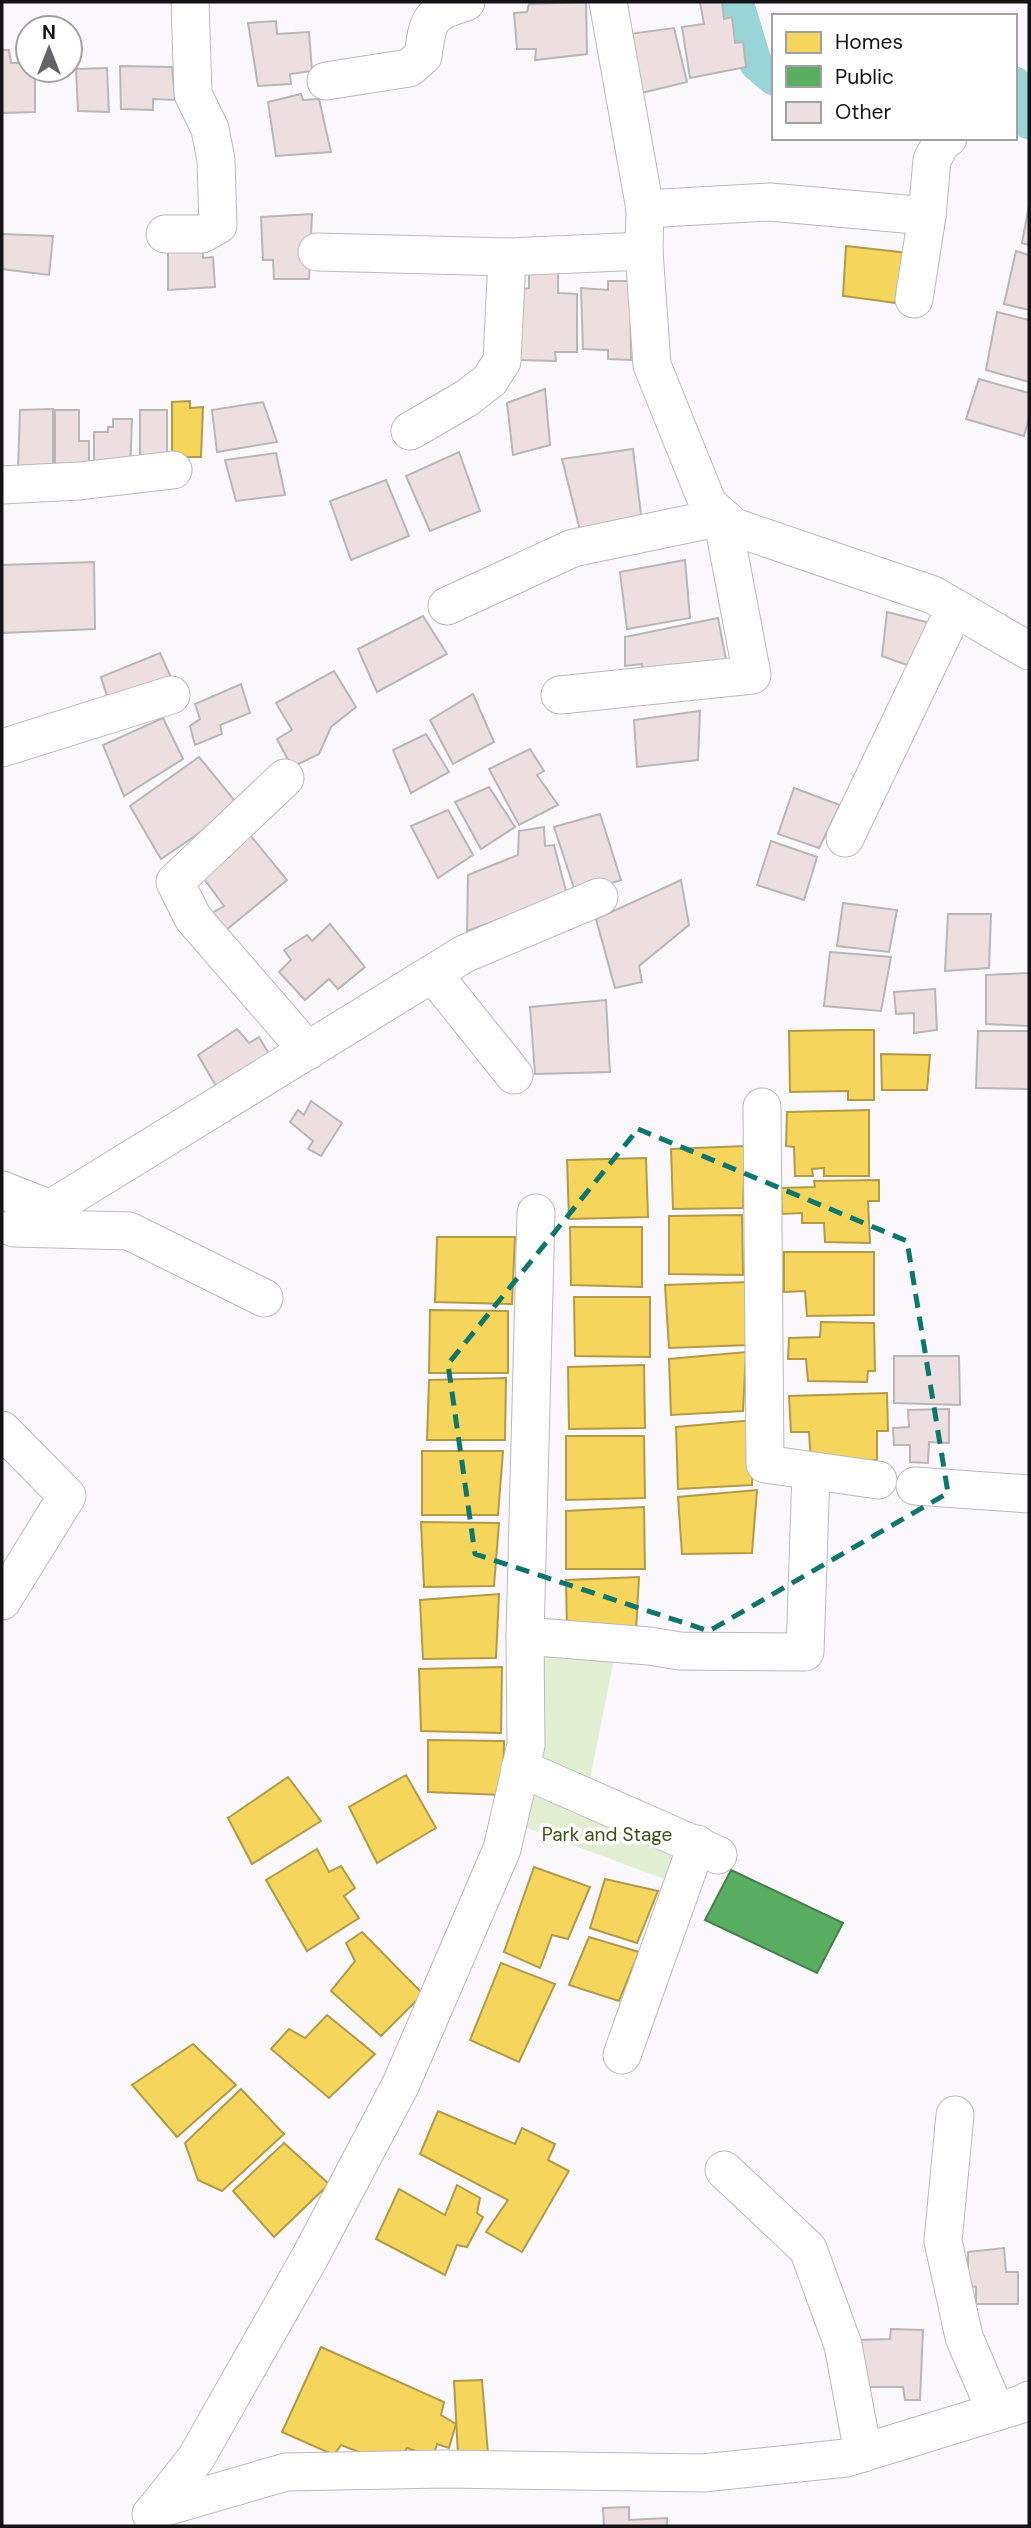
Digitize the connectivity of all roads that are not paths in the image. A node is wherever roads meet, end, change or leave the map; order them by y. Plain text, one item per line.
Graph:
1 (190, 2) edge
2 (466, 2) edge
3 (608, 2) edge
4 (326, 81) dead end
5 (945, 140) edge
6 (645, 209) junction
7 (927, 216) junction
8 (165, 234) dead end
9 (644, 251) junction
10 (317, 252) dead end
11 (507, 257) junction
12 (915, 299) dead end
13 (410, 431) dead end
14 (173, 470) dead end
15 (2, 485) edge
16 (722, 517) junction
17 (447, 606) dead end
18 (955, 608) junction
19 (1029, 651) edge
20 (171, 695) dead end
21 (560, 695) dead end
22 (2, 748) edge
23 (285, 778) dead end
24 (845, 838) dead end
25 (599, 897) dead end
26 (433, 974) junction
27 (308, 1051) junction
28 (514, 1075) dead end
29 (762, 1107) dead end
30 (536, 1213) dead end
31 (9, 1218) edge
32 (264, 1298) dead end
33 (2, 1430) edge
34 (811, 1472) junction
35 (878, 1480) dead end
36 (915, 1486) dead end
37 (1029, 1494) edge
38 (2, 1601) edge
39 (524, 1636) junction
40 (520, 1768) junction
41 (622, 2055) dead end
42 (955, 2115) dead end
43 (724, 2170) dead end
44 (1013, 2406) edge
45 (863, 2453) junction
46 (148, 2518) edge

1 - 8 street
2 - 4 street
3 - 6 street
5 - 7 street
6 - 7 street
6 - 9 street
7 - 12 street
9 - 11 street
9 - 16 street
10 - 11 street
11 - 13 street
14 - 15 street
16 - 17 street
16 - 18 street
16 - 21 street
18 - 19 street
18 - 24 street
20 - 22 street
23 - 27 street
25 - 26 street
26 - 27 street
26 - 28 street
27 - 31 street
29 - 34 street
30 - 39 street
31 - 32 street
33 - 38 street
34 - 35 street
34 - 39 street
36 - 37 street
39 - 40 street
40 - 41 street
40 - 46 street
42 - 44 street
43 - 45 street
44 - 45 street
45 - 46 street

